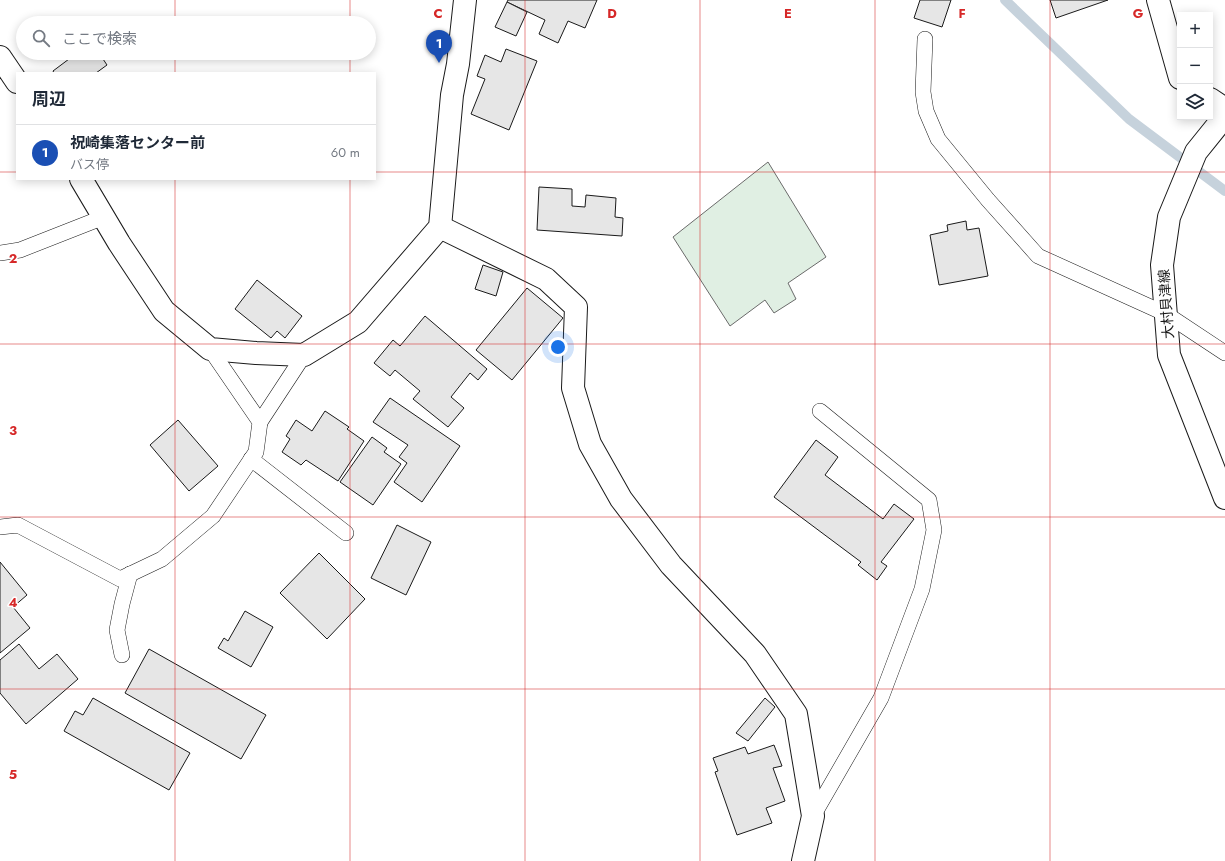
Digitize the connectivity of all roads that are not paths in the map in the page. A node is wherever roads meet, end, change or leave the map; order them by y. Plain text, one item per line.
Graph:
1 (465, 0) edge
2 (1158, 0) edge
3 (925, 39) dead end
4 (0, 57) edge
5 (1177, 67) edge
6 (16, 81) edge
7 (1213, 101) edge
8 (1225, 109) edge
9 (1225, 116) edge
10 (82, 180) edge
11 (104, 217) junction
12 (440, 226) junction
13 (0, 253) edge
14 (1166, 314) junction
15 (210, 349) junction
16 (1225, 353) edge
17 (304, 355) junction
18 (820, 411) dead end
19 (260, 422) junction
20 (251, 459) junction
21 (1225, 498) edge
22 (0, 527) edge
23 (346, 533) dead end
24 (130, 574) junction
25 (122, 655) dead end
26 (813, 816) junction
27 (803, 861) edge

1 - 12 street
2 - 5 street
3 - 14 lane
4 - 6 street
7 - 8 street
9 - 14 street, 大村貝津線
10 - 11 street
11 - 13 lane
11 - 15 street
12 - 17 street
12 - 26 street
14 - 16 lane
14 - 21 street, 大村貝津線
15 - 17 street
15 - 19 lane
17 - 19 lane
18 - 26 lane
19 - 20 lane
20 - 23 lane
20 - 24 lane
22 - 24 lane
24 - 25 lane
26 - 27 street

